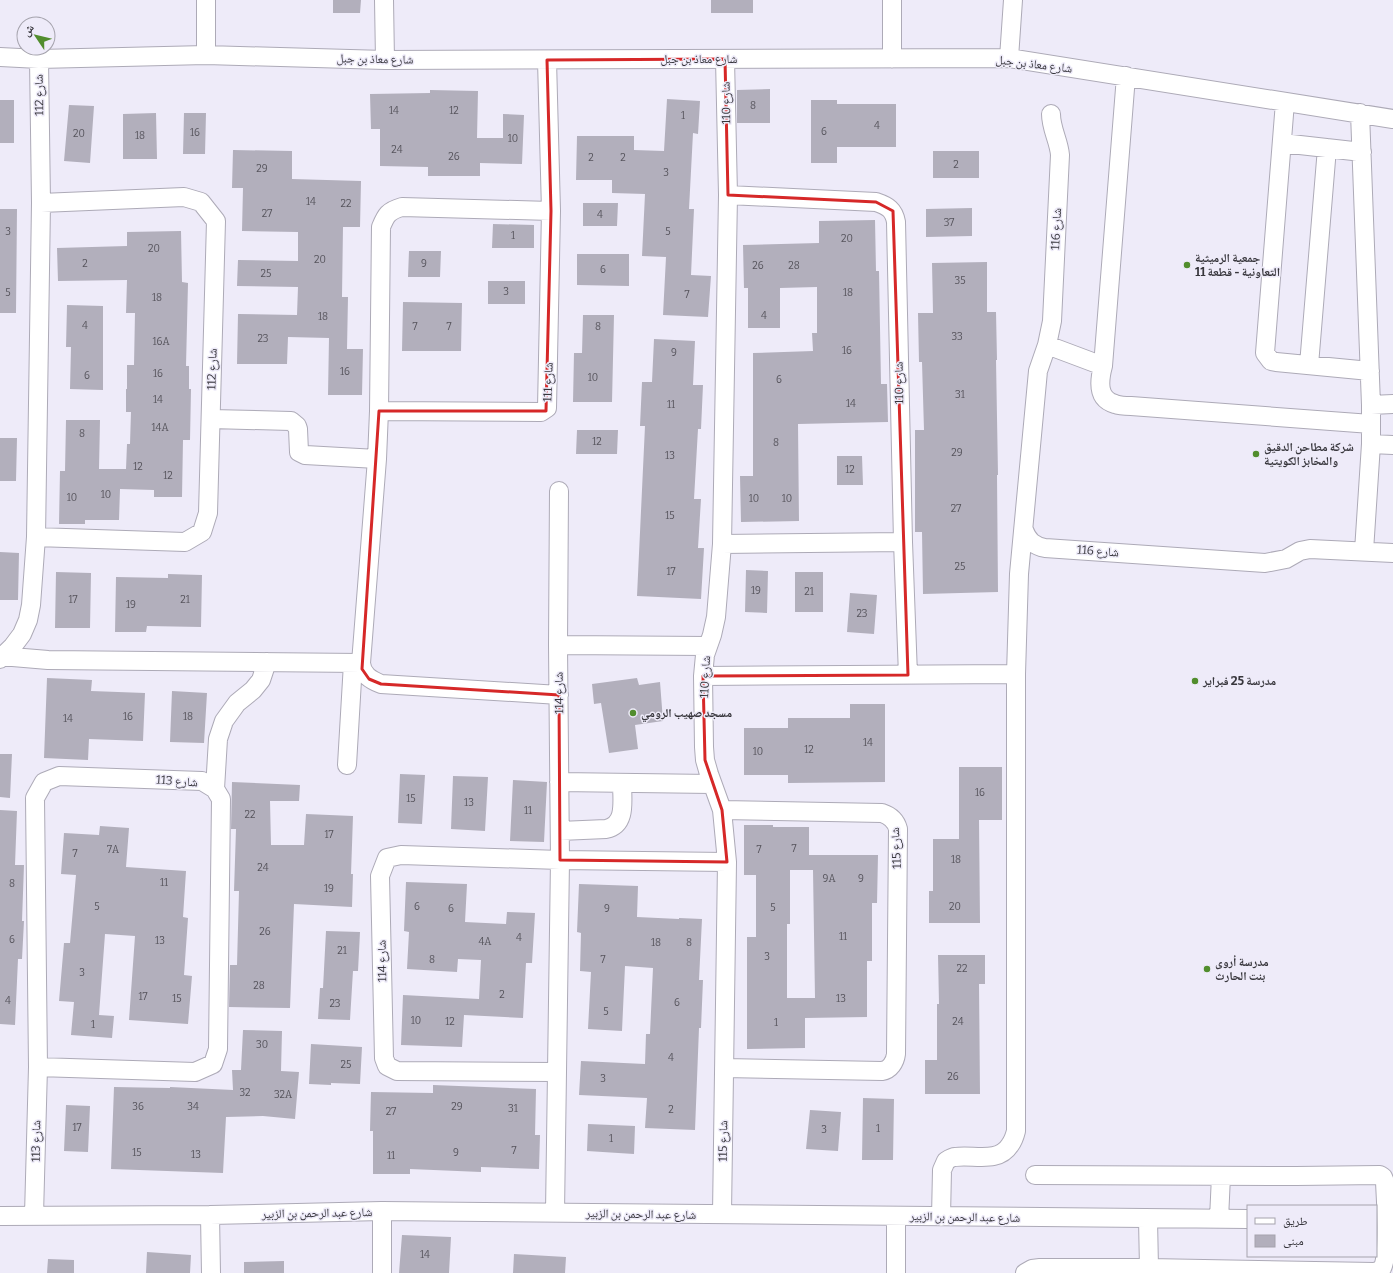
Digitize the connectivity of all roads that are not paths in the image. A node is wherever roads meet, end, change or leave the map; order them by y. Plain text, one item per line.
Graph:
1 (206, 0) edge
2 (384, 0) edge
3 (892, 0) edge
4 (1013, 0) edge
5 (206, 55) junction
6 (0, 57) edge
7 (1009, 58) junction
8 (39, 59) junction
9 (725, 59) junction
10 (892, 59) junction
11 (385, 60) junction
12 (547, 60) junction
13 (1126, 76) junction
14 (1286, 102) junction
15 (1051, 114) dead end
16 (1360, 114) junction
17 (1393, 119) edge
18 (1282, 143) junction
19 (1327, 148) junction
20 (1362, 152) junction
21 (728, 195) junction
22 (41, 203) junction
23 (551, 211) junction
24 (1047, 345) junction
25 (1309, 365) junction
26 (1103, 366) junction
27 (1370, 371) junction
28 (1393, 404) edge
29 (1371, 405) junction
30 (379, 411) junction
31 (211, 419) junction
32 (1371, 424) junction
33 (1371, 444) junction
34 (1393, 445) edge
35 (377, 459) junction
36 (559, 491) dead end
37 (1024, 530) junction
38 (36, 537) junction
39 (903, 542) junction
40 (722, 544) junction
41 (1364, 551) junction
42 (1393, 553) edge
43 (558, 645) junction
44 (708, 646) junction
45 (1, 657) edge
46 (267, 662) junction
47 (357, 663) junction
48 (1016, 674) junction
49 (908, 675) junction
50 (703, 676) junction
51 (559, 695) junction
52 (347, 765) dead end
53 (559, 782) junction
54 (622, 783) junction
55 (712, 784) junction
56 (215, 789) junction
57 (722, 810) junction
58 (560, 831) junction
59 (560, 860) junction
60 (727, 862) junction
61 (38, 1067) junction
62 (724, 1068) junction
63 (556, 1072) junction
64 (1035, 1175) dead end
65 (1221, 1176) junction
66 (382, 1211) junction
67 (555, 1213) junction
68 (722, 1214) junction
69 (34, 1215) junction
70 (210, 1215) junction
71 (0, 1216) edge
72 (896, 1216) junction
73 (941, 1216) junction
74 (1148, 1218) junction
75 (1219, 1219) junction
76 (1247, 1219) edge
77 (1385, 1221) edge
78 (1149, 1268) junction
79 (211, 1273) edge
80 (382, 1273) edge
81 (896, 1273) edge
82 (1025, 1273) edge

1 - 5 street
2 - 11 street
3 - 10 street
4 - 7 street
5 - 8 street, شارع معاذ بن جبل
5 - 11 street, شارع معاذ بن جبل
6 - 8 street, شارع معاذ بن جبل
7 - 10 street, شارع معاذ بن جبل
7 - 13 street, شارع معاذ بن جبل
8 - 22 street, شارع 112
9 - 10 street, شارع معاذ بن جبل
9 - 12 street, شارع معاذ بن جبل
9 - 21 street, شارع 110
11 - 12 street, شارع معاذ بن جبل
12 - 23 street, شارع 111
13 - 14 street, شارع معاذ بن جبل
13 - 26 street
14 - 16 street, شارع معاذ بن جبل
14 - 18 street
15 - 24 street, شارع 116
16 - 17 street, شارع معاذ بن جبل
16 - 20 street
18 - 19 street
18 - 25 street
19 - 20 street
19 - 25 street
20 - 27 street
21 - 39 street, شارع 110
21 - 40 street, شارع 110
22 - 31 street, شارع 112
22 - 38 street, شارع 112
23 - 30 street
23 - 30 street, شارع 111
24 - 26 street
24 - 37 street, شارع 116
25 - 27 street
26 - 32 street
27 - 29 street
28 - 29 street
29 - 32 street
30 - 35 street
31 - 35 street
31 - 38 street, شارع 112
32 - 33 street
33 - 34 street
33 - 41 street
35 - 47 street
36 - 43 street, شارع 114
37 - 41 street, شارع 116
37 - 48 street
38 - 45 street, شارع 112
39 - 40 street
39 - 49 street
40 - 44 street, شارع 110
41 - 42 street, شارع 116
43 - 44 street
43 - 51 street, شارع 114
44 - 50 street, شارع 110
45 - 46 street
46 - 47 street
46 - 56 street
47 - 51 street
47 - 52 street
48 - 49 street
48 - 73 street
49 - 50 street
50 - 55 street, شارع 110
51 - 53 street, شارع 114
53 - 54 street
53 - 58 street, شارع 114
54 - 55 street
54 - 58 street
55 - 57 street, شارع 110
56 - 61 street, شارع 113
56 - 61 street, شارع 113
57 - 60 street, شارع 115
57 - 62 street, شارع 115
58 - 59 street, شارع 114
59 - 60 street, شارع 114
59 - 63 street, شارع 114
59 - 63 street, شارع 114
60 - 62 street, شارع 115
61 - 69 street, شارع 113
62 - 68 street, شارع 115
63 - 67 street, شارع 114
64 - 65 street
65 - 75 street
65 - 77 street
66 - 67 street, شارع عبد الرحمن بن الزبير
66 - 70 street, شارع عبد الرحمن بن الزبير
66 - 80 street
67 - 68 street, شارع عبد الرحمن بن الزبير
68 - 72 street, شارع عبد الرحمن بن الزبير
69 - 70 street, شارع عبد الرحمن بن الزبير
69 - 71 street, شارع عبد الرحمن بن الزبير
70 - 79 street
72 - 73 street, شارع عبد الرحمن بن الزبير
72 - 81 street
73 - 74 street, شارع عبد الرحمن بن الزبير
74 - 75 street, شارع عبد الرحمن بن الزبير
74 - 78 street
75 - 76 street, شارع عبد الرحمن بن الزبير
77 - 78 street
78 - 82 street

